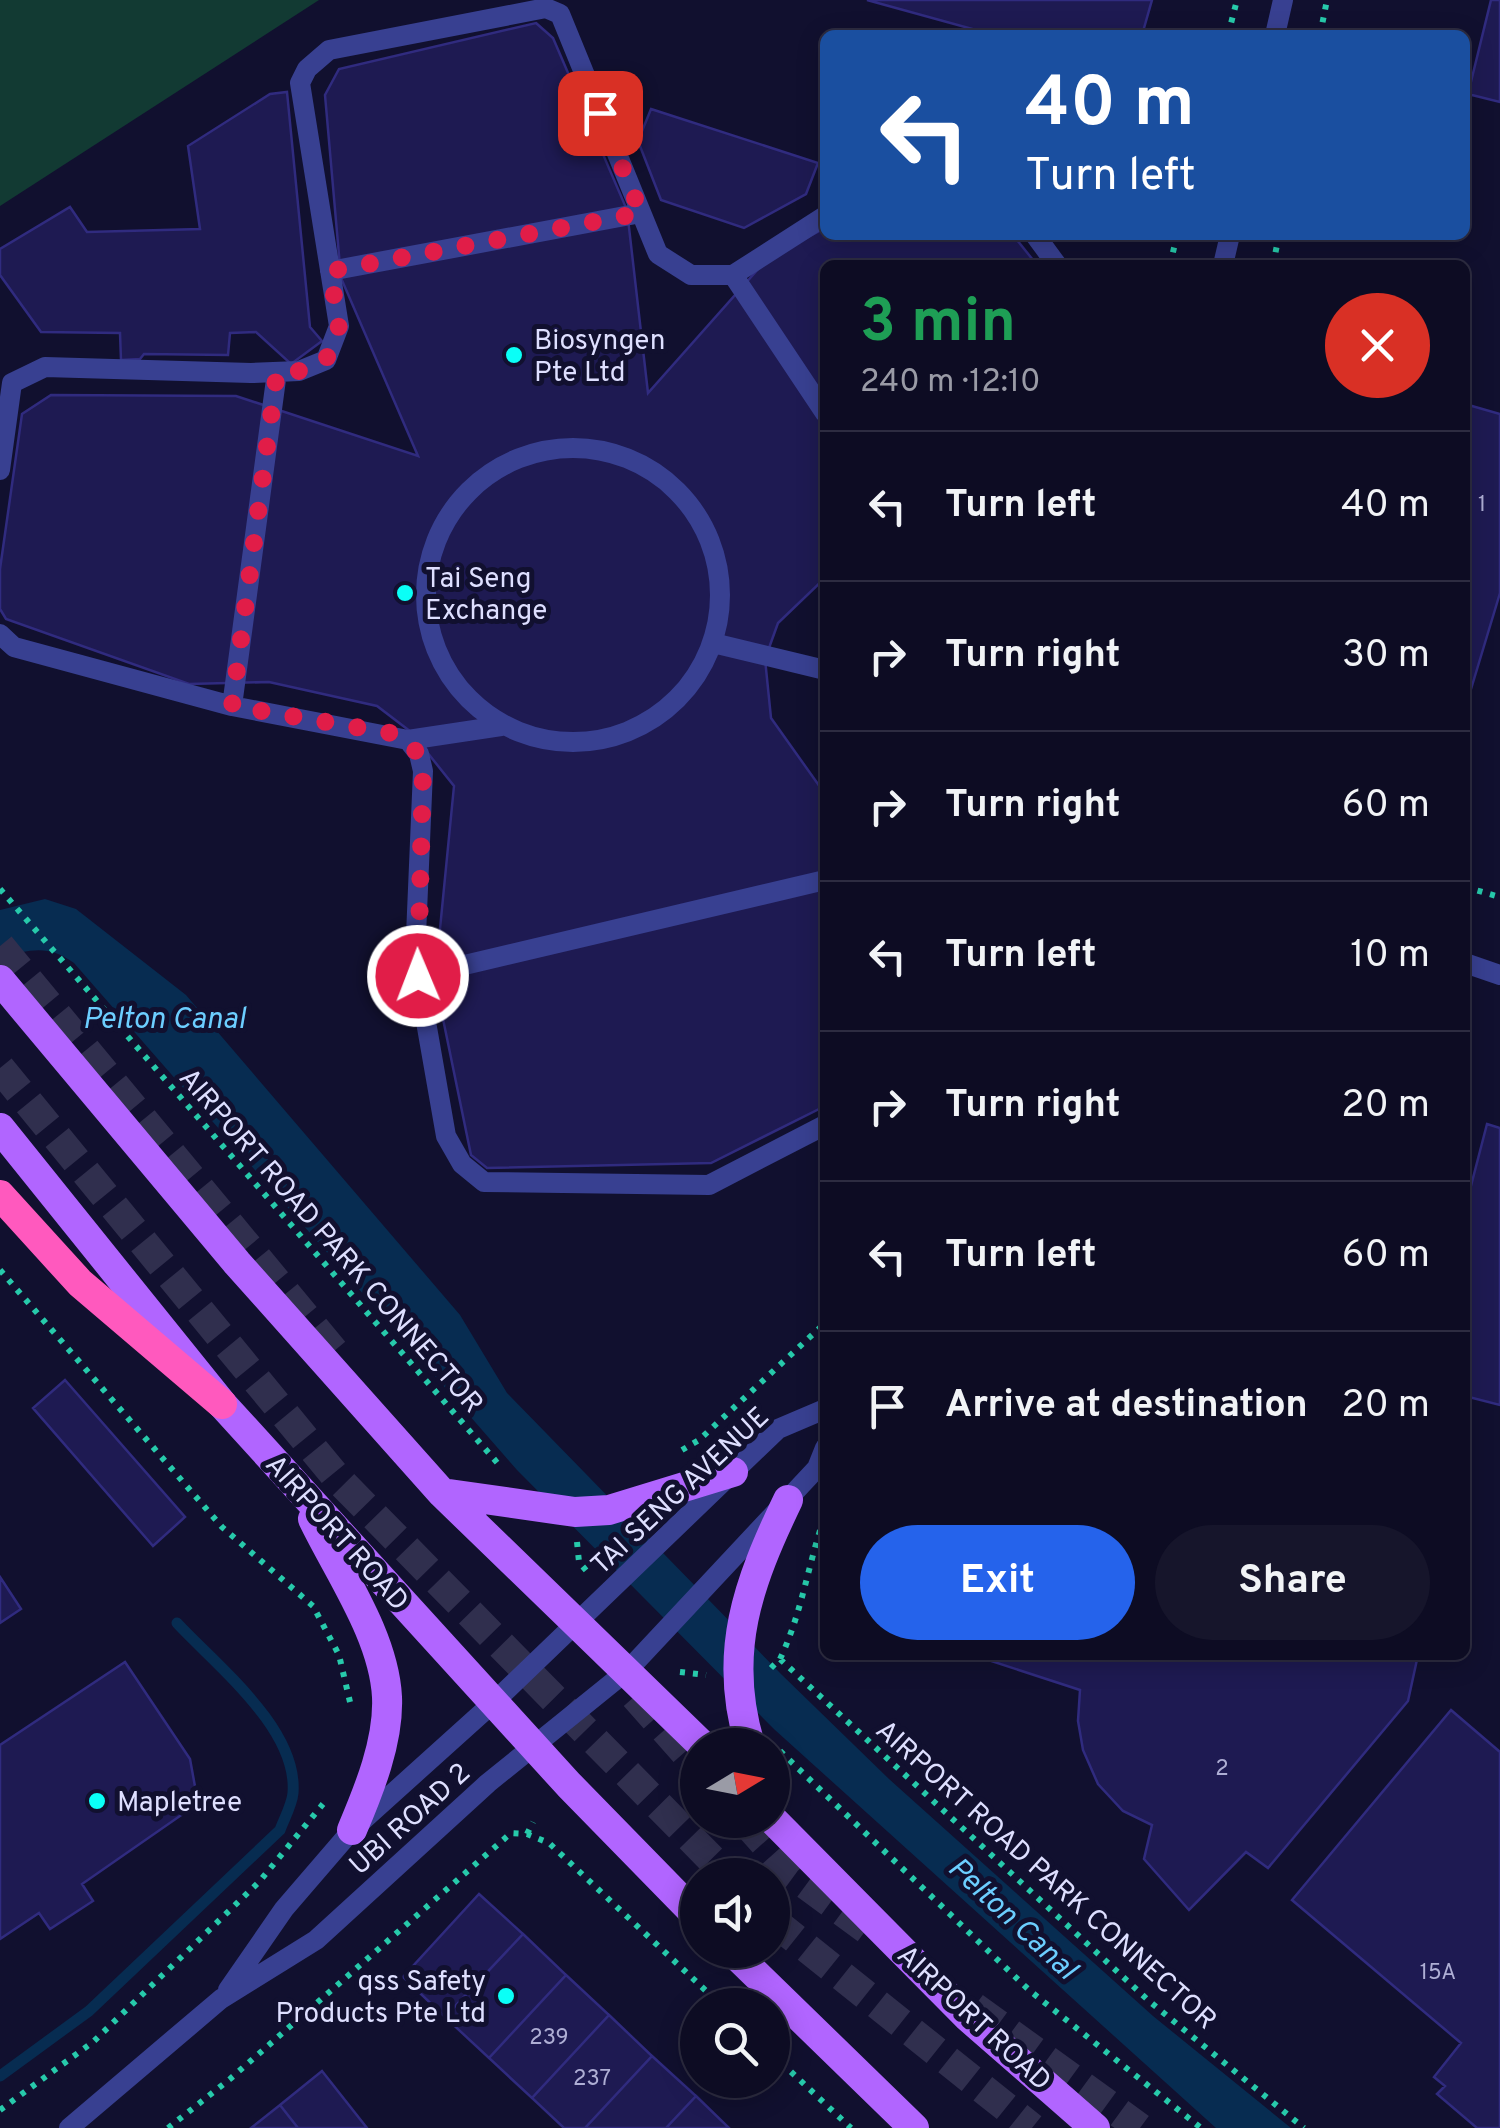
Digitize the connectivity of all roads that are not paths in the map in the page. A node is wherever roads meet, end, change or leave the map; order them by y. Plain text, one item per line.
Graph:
1 (1283, 0) edge
2 (1276, 30) edge
3 (641, 213) junction
4 (820, 219) edge
5 (330, 271) junction
6 (733, 275) junction
7 (277, 372) junction
8 (820, 406) edge
9 (0, 470) edge
10 (0, 634) edge
11 (713, 643) junction
12 (820, 669) edge
13 (232, 706) junction
14 (501, 726) junction
15 (408, 740) junction
16 (820, 881) edge
17 (1470, 965) edge
18 (1500, 974) edge
19 (418, 976) junction
20 (0, 980) edge
21 (0, 1128) edge
22 (820, 1128) edge
23 (0, 1195) edge
24 (222, 1404) junction
25 (820, 1410) edge
26 (820, 1460) edge
27 (733, 1472) junction
28 (298, 1488) junction
29 (442, 1493) junction
30 (788, 1500) junction
31 (578, 1622) junction
32 (628, 1670) junction
33 (493, 1703) junction
34 (685, 1728) edge
35 (757, 1728) edge
36 (533, 1746) junction
37 (352, 1830) junction
38 (790, 1833) edge
39 (680, 1898) edge
40 (749, 1968) edge
41 (221, 2000) junction
42 (69, 2128) edge
43 (914, 2128) edge
44 (1095, 2128) edge

1 - 2 street
3 - 5 street
3 - 5 street
3 - 6 street
4 - 6 street
5 - 7 street
6 - 8 street
7 - 9 street
7 - 13 street
10 - 13 street
11 - 12 street
11 - 14 street
11 - 14 street
13 - 15 street
14 - 15 street
15 - 19 street
16 - 19 street
17 - 18 street
19 - 22 street
20 - 29 main road
21 - 24 main road, AIRPORT ROAD
23 - 24 highway
24 - 28 main road, AIRPORT ROAD
25 - 27 street, TAI SENG AVENUE
26 - 30 street
27 - 29 main road
27 - 31 street, TAI SENG AVENUE
28 - 33 main road, AIRPORT ROAD
28 - 37 main road
29 - 31 main road
30 - 32 street
30 - 35 main road
31 - 32 main road
31 - 33 street, UBI ROAD 2
32 - 34 main road
32 - 36 street, UBI ROAD 2
33 - 36 main road, AIRPORT ROAD
33 - 37 street, UBI ROAD 2
36 - 39 main road, AIRPORT ROAD
36 - 41 street, UBI ROAD 2
37 - 41 street, UBI ROAD 2
38 - 44 main road, AIRPORT ROAD
40 - 43 main road
41 - 42 street, UBI ROAD 2

